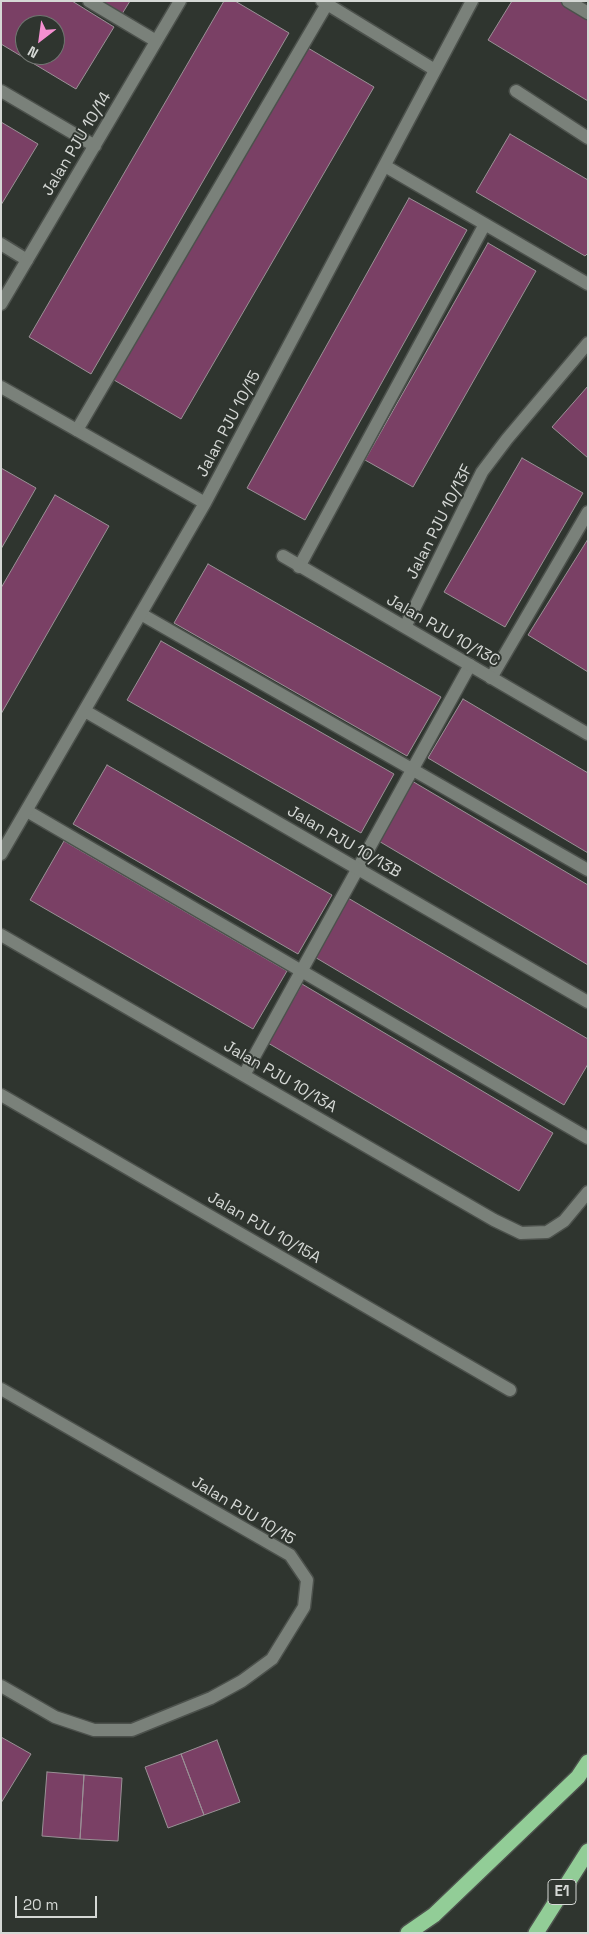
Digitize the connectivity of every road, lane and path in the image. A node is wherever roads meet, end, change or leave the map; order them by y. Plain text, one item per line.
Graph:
1 (89, 1) edge
2 (180, 1) edge
3 (472, 1) edge
4 (568, 1) edge
5 (324, 3) edge
6 (588, 13) edge
7 (156, 41) junction
8 (434, 70) junction
9 (1, 91) edge
10 (516, 91) dead end
11 (588, 138) edge
12 (95, 146) junction
13 (385, 166) junction
14 (485, 224) junction
15 (1, 244) edge
16 (28, 260) junction
17 (588, 284) edge
18 (1, 304) edge
19 (588, 343) edge
20 (1, 387) edge
21 (77, 430) junction
22 (205, 503) junction
23 (588, 512) edge
24 (283, 556) dead end
25 (300, 566) junction
26 (141, 614) junction
27 (405, 627) junction
28 (470, 665) junction
29 (492, 678) junction
30 (85, 711) junction
31 (588, 734) edge
32 (412, 769) junction
33 (26, 811) junction
34 (1, 854) edge
35 (358, 869) junction
36 (588, 870) edge
37 (1, 935) edge
38 (301, 971) junction
39 (588, 1002) edge
40 (244, 1075) junction
41 (1, 1095) edge
42 (588, 1138) edge
43 (588, 1192) edge
44 (1, 1389) edge
45 (510, 1390) dead end
46 (1, 1686) edge
47 (588, 1762) edge
48 (588, 1851) edge
49 (408, 1933) edge
50 (536, 1933) edge

1 - 7 street
2 - 7 street, Jalan PJU 10/14
3 - 8 street, Jalan PJU 10/15
4 - 6 street
5 - 8 street
5 - 21 street
7 - 12 street, Jalan PJU 10/14
8 - 13 street, Jalan PJU 10/15
9 - 12 street
10 - 11 street
12 - 16 street, Jalan PJU 10/14
13 - 14 street
13 - 22 street, Jalan PJU 10/15
14 - 17 street
14 - 25 street
15 - 16 street
16 - 18 street, Jalan PJU 10/14
19 - 27 street, Jalan PJU 10/13F
20 - 21 street
21 - 22 street
22 - 26 street, Jalan PJU 10/15
23 - 29 street
24 - 25 street, Jalan PJU 10/13C
25 - 27 street, Jalan PJU 10/13C
26 - 30 street, Jalan PJU 10/15
26 - 32 street
27 - 28 street, Jalan PJU 10/13C
28 - 29 street, Jalan PJU 10/13C
28 - 32 street
29 - 31 street, Jalan PJU 10/13C
30 - 33 street, Jalan PJU 10/15
30 - 35 street, Jalan PJU 10/13B
32 - 35 street
32 - 36 street
33 - 34 street, Jalan PJU 10/15
33 - 38 street
35 - 38 street
35 - 39 street, Jalan PJU 10/13B
37 - 40 street, Jalan PJU 10/13A
38 - 40 street
38 - 42 street
40 - 43 street, Jalan PJU 10/13A
41 - 45 street, Jalan PJU 10/15A
44 - 46 street, Jalan PJU 10/15
47 - 49 highway
48 - 50 highway, E1

